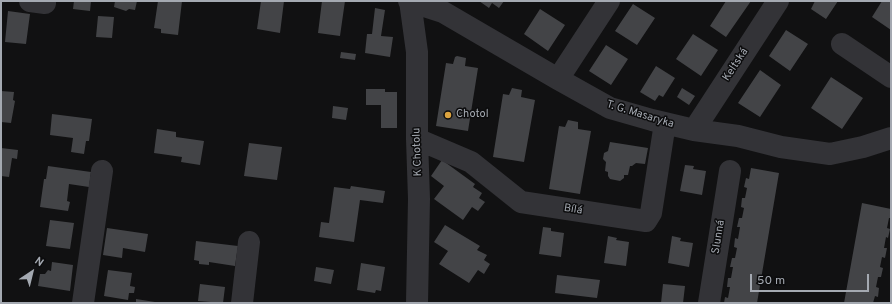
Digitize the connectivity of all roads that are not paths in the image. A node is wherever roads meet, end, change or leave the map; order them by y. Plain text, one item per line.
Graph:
1 (30, 1) edge
2 (45, 1) edge
3 (410, 1) edge
4 (610, 1) edge
5 (778, 1) edge
6 (842, 44) dead end
7 (891, 77) edge
8 (558, 79) junction
9 (664, 123) junction
10 (694, 130) junction
11 (891, 138) edge
12 (417, 139) junction
13 (102, 171) dead end
14 (730, 171) dead end
15 (249, 242) dead end
16 (83, 303) edge
17 (242, 303) edge
18 (417, 303) edge
19 (709, 303) edge

1 - 2 street
3 - 8 street, T. G. Masaryka
3 - 12 street, K Chotolu
4 - 8 street
5 - 10 street, Keltská
6 - 7 street
8 - 9 street, T. G. Masaryka
9 - 10 street, T. G. Masaryka
9 - 12 street, Bílá
10 - 11 street, T. G. Masaryka
12 - 18 street, K Chotolu
13 - 16 street
14 - 19 street, Slunná
15 - 17 street

